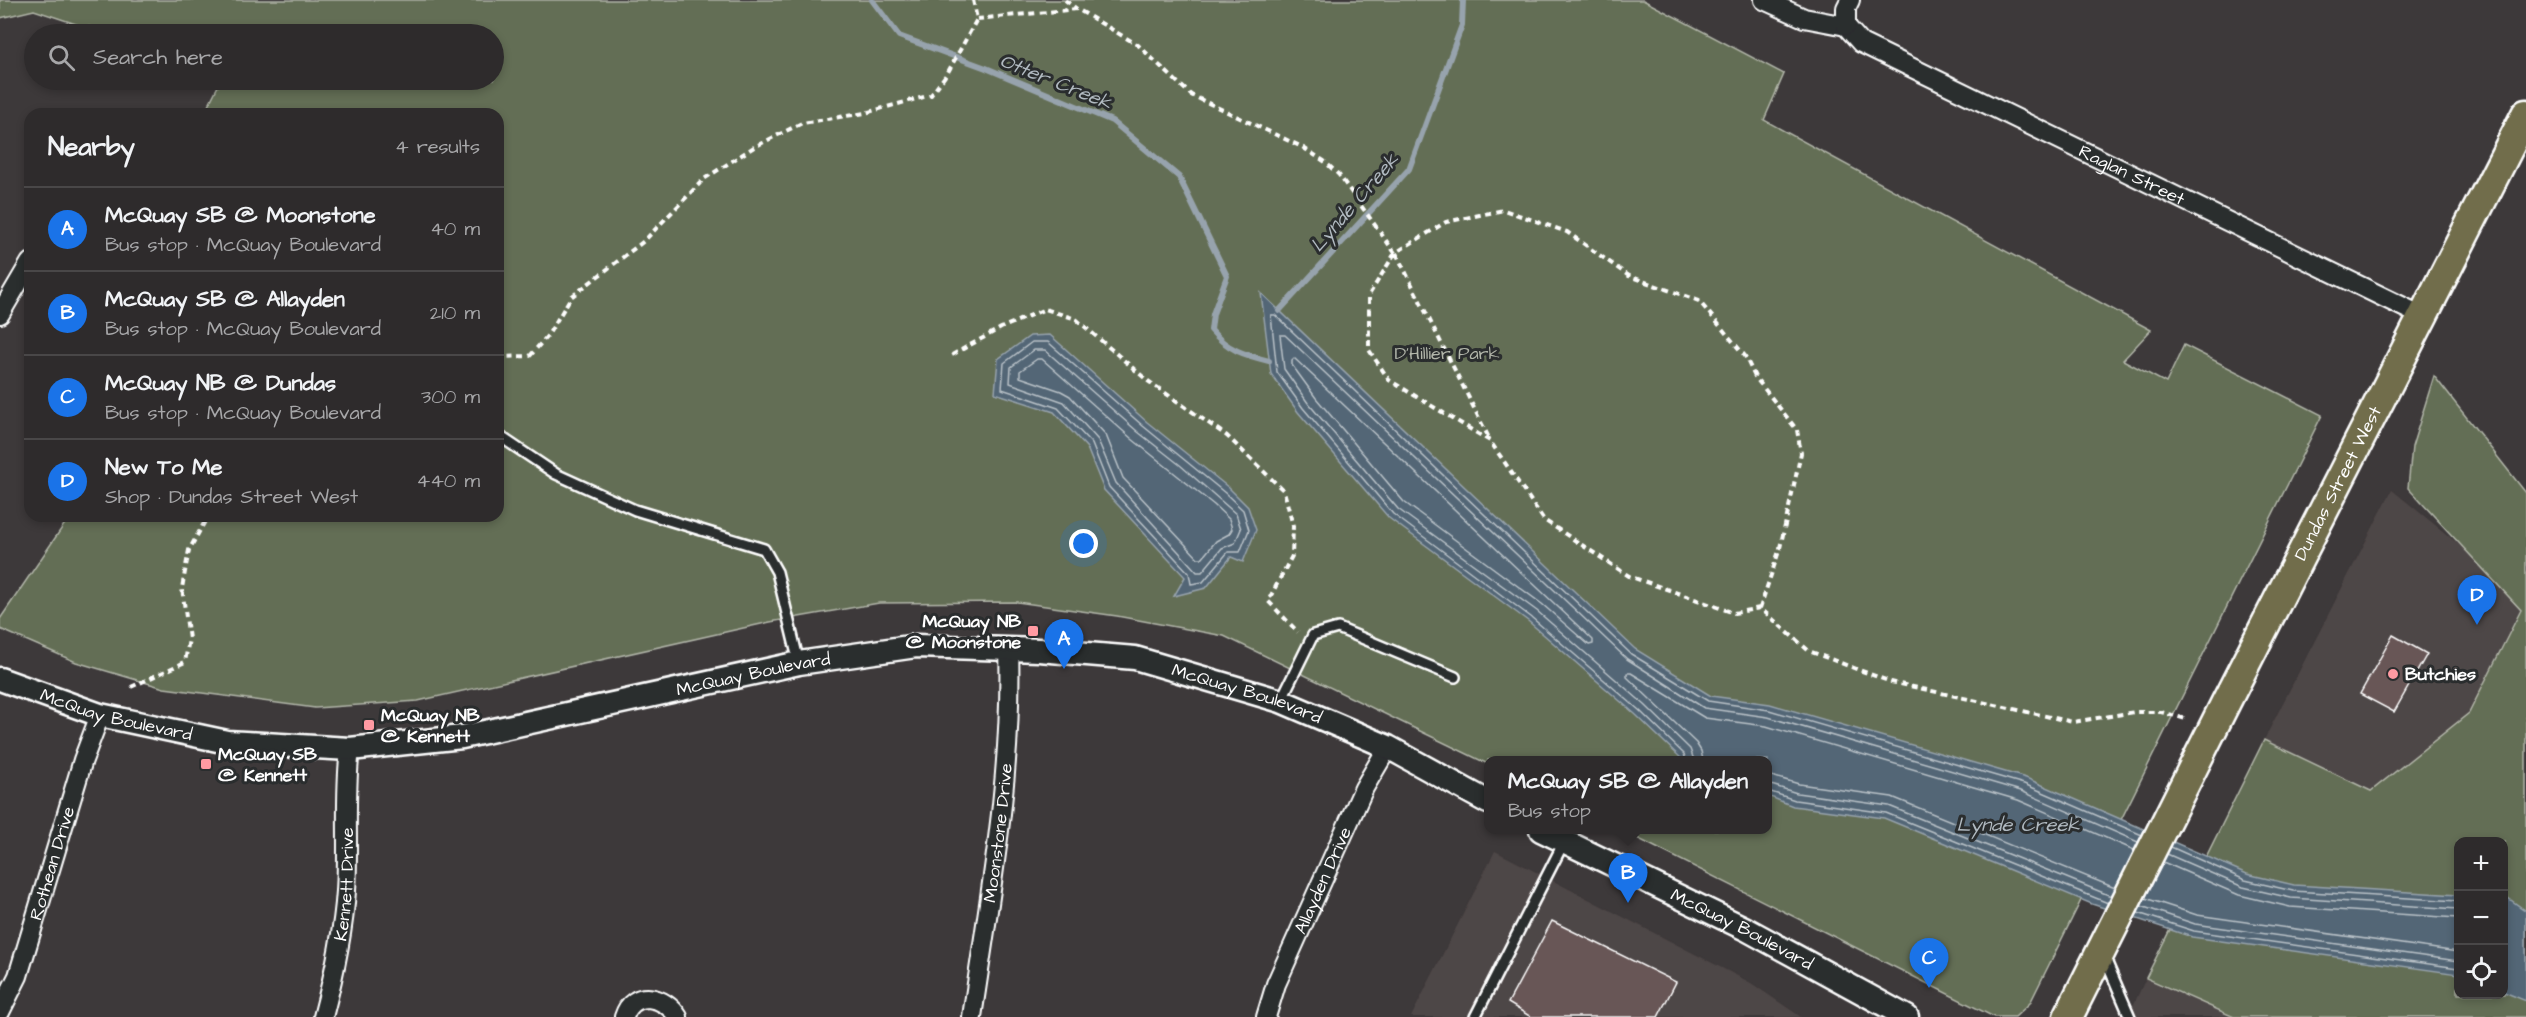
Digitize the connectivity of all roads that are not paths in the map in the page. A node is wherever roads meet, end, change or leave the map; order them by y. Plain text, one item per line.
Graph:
1 (1764, 0) edge
2 (1850, 0) edge
3 (1846, 26) junction
4 (2526, 114) edge
5 (2519, 144) edge
6 (24, 273) edge
7 (0, 314) edge
8 (2424, 317) junction
9 (504, 439) edge
10 (1009, 648) junction
11 (799, 663) junction
12 (1455, 677) dead end
13 (0, 679) edge
14 (1281, 701) junction
15 (100, 715) junction
16 (1388, 747) junction
17 (350, 749) junction
18 (1484, 800) edge
19 (1549, 834) edge
20 (1564, 842) junction
21 (2101, 951) junction
22 (0, 1012) edge
23 (323, 1017) edge
24 (624, 1017) edge
25 (678, 1017) edge
26 (972, 1017) edge
27 (1266, 1017) edge
28 (1475, 1017) edge
29 (1907, 1017) edge
30 (2068, 1017) edge
31 (2130, 1017) edge

1 - 3 street
2 - 3 street
3 - 8 street, Raglan Street
4 - 5 main road, Dundas Street West
5 - 8 main road, Dundas Street West
6 - 7 street
8 - 21 main road, Dundas Street West
9 - 11 lane
10 - 11 street, McQuay Boulevard
10 - 14 street, McQuay Boulevard
10 - 26 street, Moonstone Drive
11 - 17 street, McQuay Boulevard
12 - 14 lane
13 - 15 street, McQuay Boulevard
14 - 16 street, McQuay Boulevard
15 - 17 street, McQuay Boulevard
15 - 22 street, Rothean Drive
16 - 18 street, McQuay Boulevard
16 - 27 street, Allayden Drive
17 - 23 street, Kennett Drive
19 - 20 street, McQuay Boulevard
20 - 28 lane
20 - 29 street, McQuay Boulevard
21 - 30 main road
21 - 31 lane
24 - 25 street

